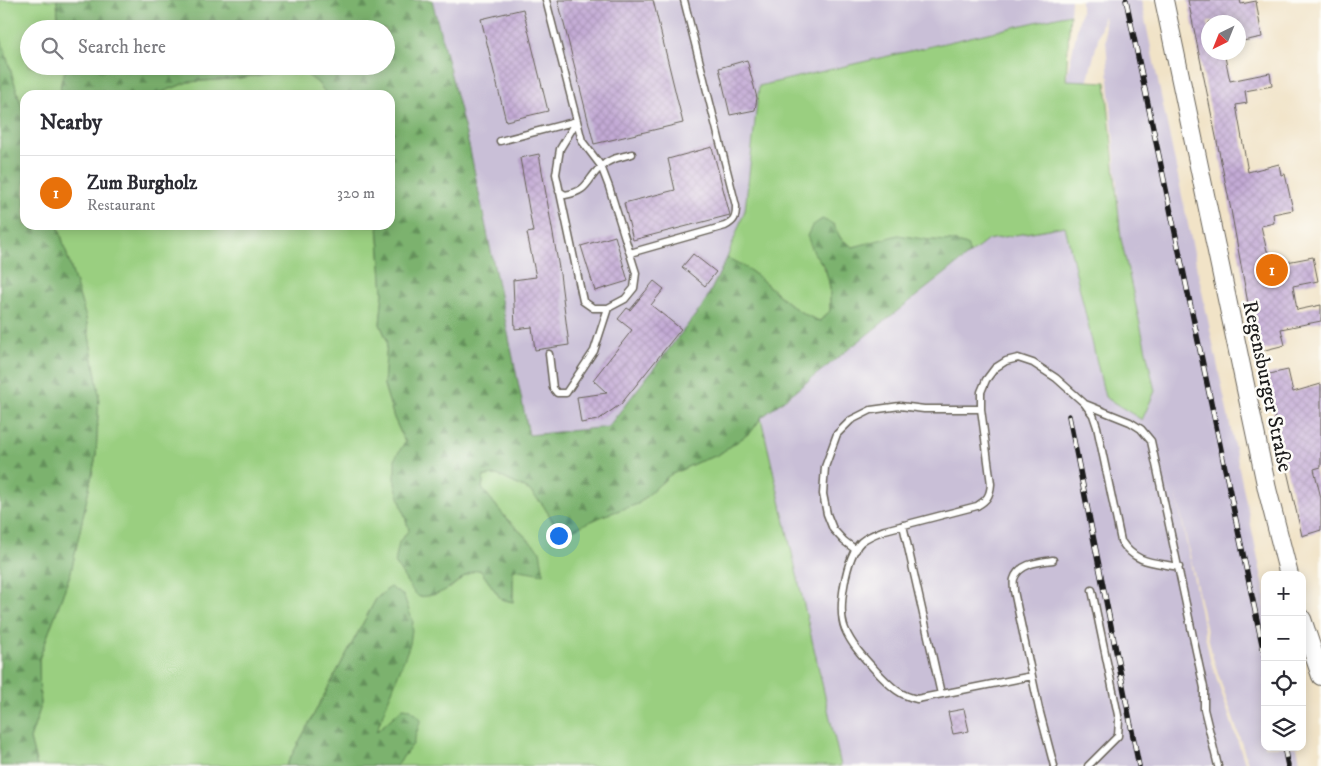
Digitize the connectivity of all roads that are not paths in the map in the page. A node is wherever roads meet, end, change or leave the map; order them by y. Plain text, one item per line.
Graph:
1 (546, 0) edge
2 (684, 0) edge
3 (1164, 0) edge
4 (577, 121) junction
5 (500, 141) dead end
6 (632, 154) dead end
7 (600, 166) junction
8 (559, 190) junction
9 (630, 253) junction
10 (608, 308) junction
11 (549, 354) dead end
12 (1084, 403) junction
13 (981, 409) junction
14 (904, 525) junction
15 (856, 550) junction
16 (1053, 560) dead end
17 (1179, 566) junction
18 (1288, 571) edge
19 (1092, 590) dead end
20 (1306, 632) edge
21 (1032, 676) junction
22 (1321, 676) edge
23 (941, 694) junction
24 (1054, 766) edge
25 (1088, 766) edge
26 (1218, 766) edge

1 - 4 lane
2 - 9 lane
3 - 18 main road, Regensburger Straße
4 - 5 lane
4 - 7 lane
4 - 8 lane
6 - 7 lane
7 - 8 lane
7 - 9 lane
8 - 10 lane
9 - 10 lane
10 - 11 lane
12 - 13 lane
12 - 17 lane
12 - 17 lane
13 - 14 lane
13 - 15 lane
14 - 15 lane
14 - 23 lane
15 - 23 lane
16 - 21 lane
17 - 26 lane
19 - 25 lane
20 - 22 main road
21 - 23 lane
21 - 24 lane

